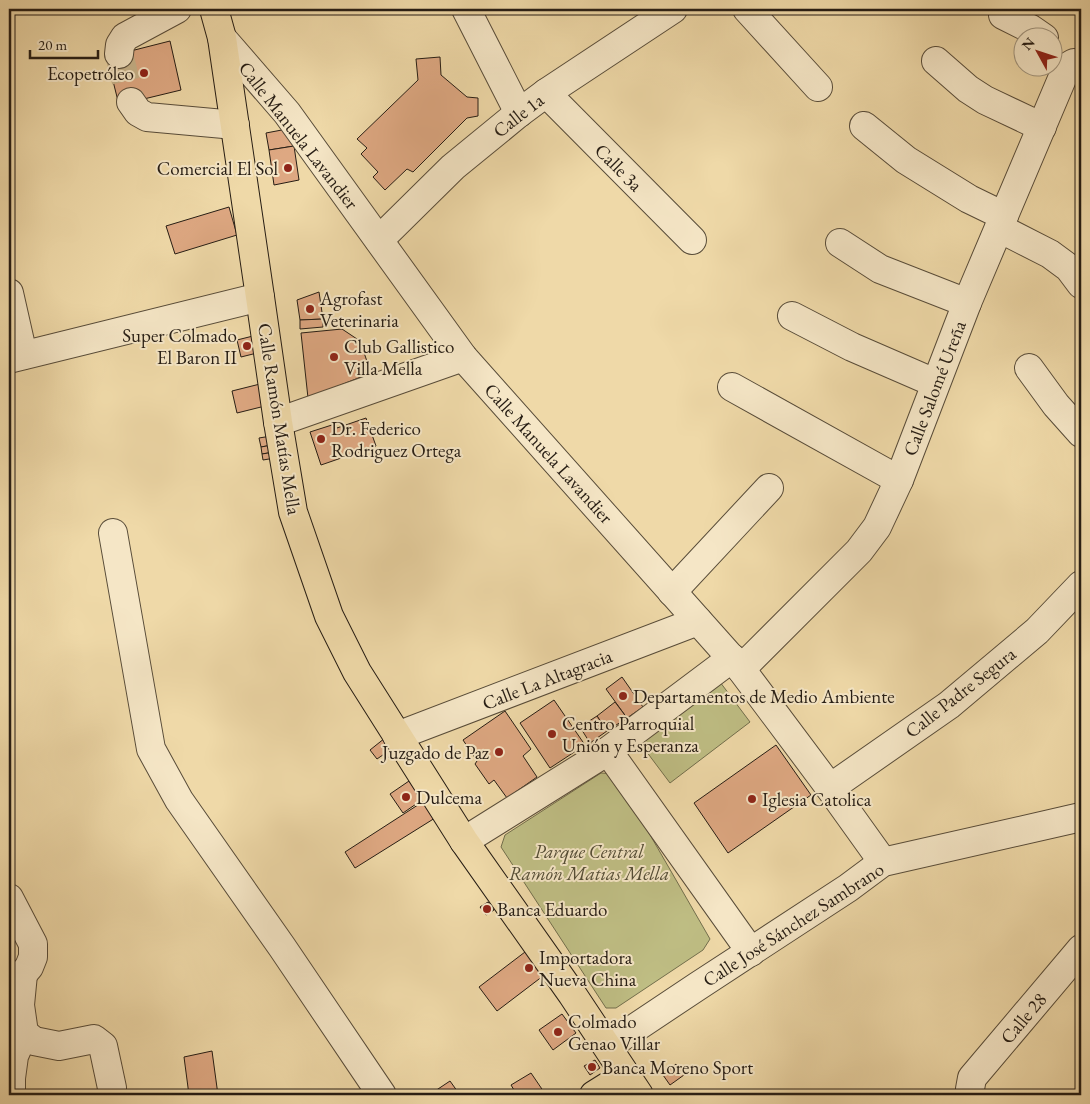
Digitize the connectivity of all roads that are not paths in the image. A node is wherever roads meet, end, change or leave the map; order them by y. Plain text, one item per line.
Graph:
1 (177, 9) edge
2 (214, 9) edge
3 (466, 9) edge
4 (673, 9) edge
5 (747, 9) edge
6 (1003, 15) dead end
7 (1026, 28) edge
8 (222, 38) junction
9 (1062, 52) edge
10 (118, 54) dead end
11 (936, 61) dead end
12 (1074, 65) edge
13 (818, 87) dead end
14 (546, 93) junction
15 (131, 102) tunnel mouth
16 (518, 113) junction
17 (235, 126) junction
18 (864, 126) dead end
19 (1042, 127) junction
20 (1002, 222) junction
21 (379, 240) junction
22 (692, 240) dead end
23 (840, 243) dead end
24 (1081, 284) edge
25 (9, 293) edge
26 (260, 297) junction
27 (967, 303) junction
28 (792, 316) dead end
29 (16, 357) edge
30 (463, 357) junction
31 (1029, 368) dead end
32 (935, 383) junction
33 (732, 387) dead end
34 (1077, 420) edge
35 (278, 422) junction
36 (898, 480) junction
37 (769, 488) dead end
38 (113, 533) dead end
39 (1081, 585) edge
40 (672, 592) junction
41 (698, 621) junction
42 (737, 664) junction
43 (397, 736) junction
44 (608, 751) junction
45 (830, 788) junction
46 (1081, 817) edge
47 (464, 842) junction
48 (883, 862) junction
49 (9, 898) edge
50 (1081, 949) edge
51 (751, 952) junction
52 (16, 975) edge
53 (24, 1033) junction
54 (608, 1046) junction
55 (633, 1085) edge
56 (970, 1092) edge
57 (11, 1095) edge
58 (112, 1095) edge
59 (382, 1095) edge
60 (594, 1095) edge

1 - 10 street
2 - 8 main road, Calle Ramón Matías Mella
3 - 16 street
4 - 14 street, Calle 1a
5 - 13 street
6 - 7 street
8 - 17 main road, Calle Ramón Matías Mella
8 - 21 street, Calle Manuela Lavandier
9 - 12 street
11 - 19 street
12 - 19 street, Calle Salomé Ureña
14 - 16 street, Calle 1a
14 - 22 street, Calle 3a
15 - 17 street
16 - 21 street, Calle 1a
17 - 26 main road, Calle Ramón Matías Mella
18 - 20 street
19 - 20 street, Calle Salomé Ureña
20 - 24 street
20 - 27 street, Calle Salomé Ureña
21 - 30 street, Calle Manuela Lavandier
23 - 27 street
25 - 29 street
26 - 29 street
26 - 35 main road, Calle Ramón Matías Mella
27 - 32 street, Calle Salomé Ureña
28 - 32 street
30 - 35 street
30 - 40 street, Calle Manuela Lavandier
31 - 34 street
32 - 36 street, Calle Salomé Ureña
33 - 36 street
35 - 43 main road, Calle Ramón Matías Mella
36 - 42 street, Calle Salomé Ureña
37 - 40 street
38 - 59 street
39 - 45 street, Calle Padre Segura
40 - 41 street, Calle Manuela Lavandier
41 - 42 street, Calle Manuela Lavandier
41 - 43 street, Calle La Altagracia
42 - 44 street, Calle Salomé Ureña
42 - 45 street, Calle Manuela Lavandier
43 - 47 main road, Calle Ramón Matías Mella
44 - 47 street, Calle Salomé Ureña
44 - 51 street
45 - 48 street, Calle Manuela Lavandier
46 - 48 street, Calle José Sánchez Sambrano
47 - 54 main road, Calle Ramón Matías Mella
48 - 51 street, Calle José Sánchez Sambrano
49 - 52 street
50 - 56 street, Calle 28
51 - 54 street, Calle José Sánchez Sambrano
52 - 53 street
53 - 57 street
53 - 58 street
54 - 55 main road, Calle Ramón Matías Mella
55 - 60 main road

